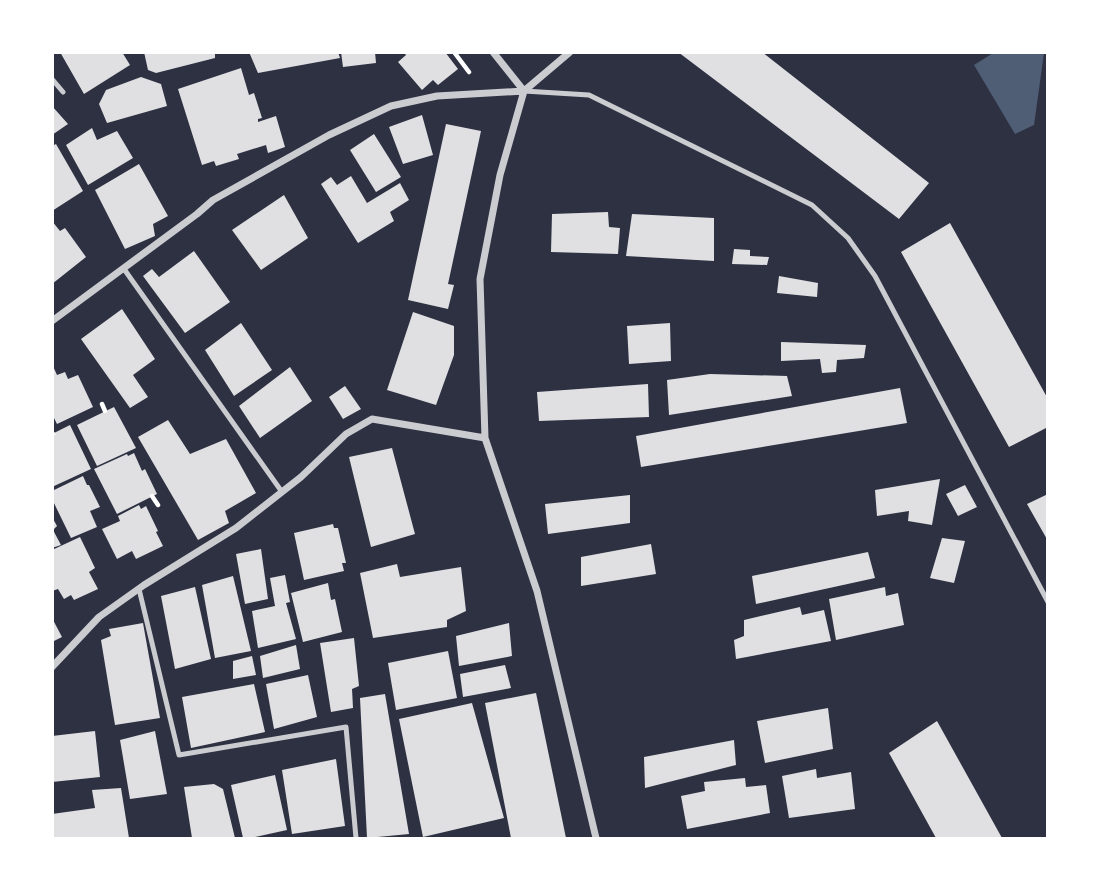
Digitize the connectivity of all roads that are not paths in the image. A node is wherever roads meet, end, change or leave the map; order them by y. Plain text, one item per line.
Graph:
1 (493, 52) edge
2 (570, 52) edge
3 (52, 79) edge
4 (524, 91) junction
5 (63, 92) dead end
6 (124, 269) junction
7 (52, 321) edge
8 (485, 438) junction
9 (282, 492) junction
10 (139, 589) junction
11 (1048, 602) edge
12 (52, 667) edge
13 (356, 838) edge
14 (596, 838) edge

1 - 4 street
2 - 4 street
3 - 5 lane
4 - 6 street
4 - 8 street
4 - 11 lane
6 - 7 street
6 - 9 lane
8 - 9 street
8 - 14 street
9 - 10 street
10 - 12 street
10 - 13 lane

